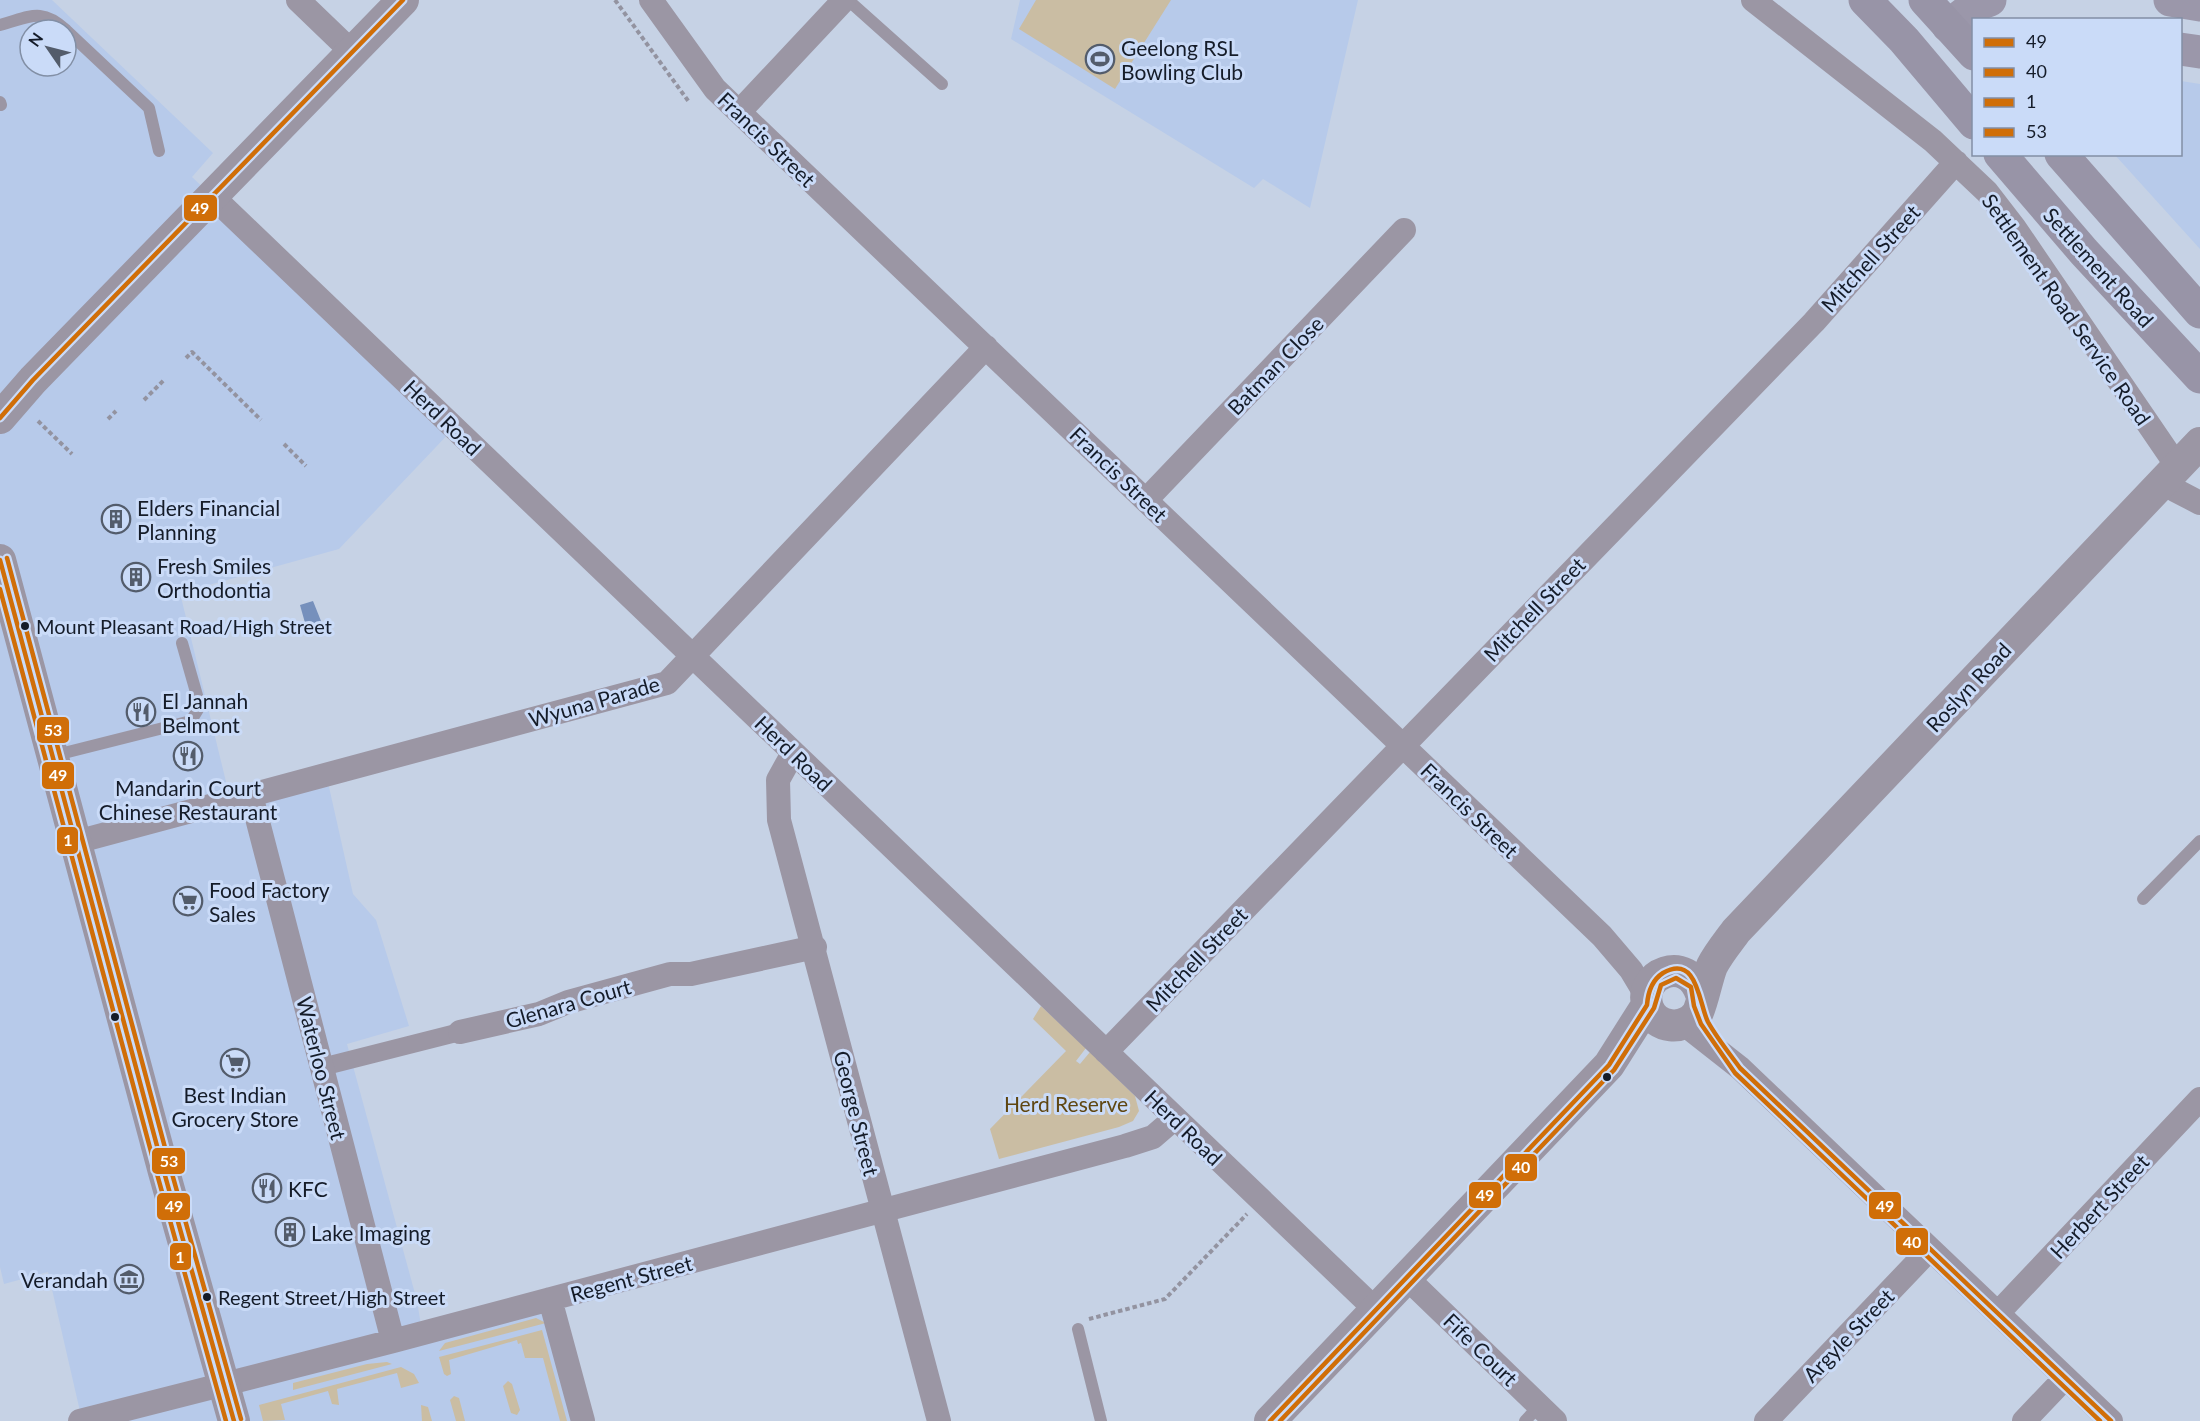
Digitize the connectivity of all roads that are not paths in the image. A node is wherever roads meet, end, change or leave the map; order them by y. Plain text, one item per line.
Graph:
1 (298, 0) edge
2 (403, 0) edge
3 (651, 0) edge
4 (846, 0) edge
5 (1753, 0) edge
6 (1865, 0) edge
7 (1925, 0) edge
8 (1990, 0) edge
9 (2170, 0) edge
10 (2200, 5) edge
11 (26, 18) edge
12 (53, 18) edge
13 (18, 20) edge
14 (0, 25) edge
15 (78, 41) edge
16 (1965, 41) edge
17 (2182, 49) edge
18 (352, 52) junction
19 (2200, 52) edge
20 (1915, 54) junction
21 (942, 84) dead end
22 (739, 112) junction
23 (1972, 121) edge
24 (159, 151) dead end
25 (2002, 156) edge
26 (2063, 156) edge
27 (1956, 162) junction
28 (212, 196) junction
29 (1404, 230) dead end
30 (2200, 312) edge
31 (986, 347) junction
32 (2200, 377) edge
33 (0, 418) edge
34 (2200, 443) edge
35 (2171, 472) junction
36 (1146, 500) junction
37 (2200, 503) edge
38 (0, 560) edge
39 (182, 643) dead end
40 (692, 656) junction
41 (1402, 745) junction
42 (52, 756) junction
43 (800, 759) junction
44 (251, 795) junction
45 (2200, 841) edge
46 (75, 842) junction
47 (2143, 899) dead end
48 (1736, 932) junction
49 (1602, 936) junction
50 (815, 947) junction
51 (1673, 971) junction
52 (1675, 1008) junction
53 (460, 1032) joint
54 (1106, 1052) junction
55 (322, 1068) junction
56 (2200, 1099) edge
57 (1174, 1118) junction
58 (882, 1212) junction
59 (1930, 1249) junction
60 (1407, 1278) junction
61 (550, 1299) junction
62 (1376, 1310) junction
63 (1998, 1313) junction
64 (1078, 1329) road end
65 (393, 1341) junction
66 (2065, 1378) junction
67 (225, 1385) junction
68 (1540, 1416) edge
69 (80, 1421) edge
70 (234, 1421) edge
71 (583, 1421) edge
72 (939, 1421) edge
73 (1101, 1421) edge
74 (1270, 1421) edge
75 (1767, 1421) edge
76 (2024, 1421) edge
77 (2111, 1421) edge

1 - 18 street
2 - 18 street
3 - 22 street, Francis Street
4 - 21 lane
4 - 22 street
5 - 27 street, Settlement Road Service Road
6 - 20 highway
7 - 16 highway
8 - 16 main road
9 - 10 main road
11 - 12 lane
13 - 14 lane
15 - 24 lane
16 - 20 highway
17 - 19 main road
18 - 28 street
20 - 23 highway
22 - 31 street, Francis Street
25 - 32 highway, Settlement Road
26 - 30 highway
27 - 35 street, Settlement Road Service Road
27 - 41 street, Mitchell Street
28 - 33 street
28 - 40 street, Herd Road
29 - 36 street, Batman Close
31 - 36 street, Francis Street
31 - 40 street, Wyuna Parade
34 - 35 street, Roslyn Road
35 - 37 street
35 - 48 street, Roslyn Road
36 - 41 street, Francis Street
38 - 42 street
39 - 42 lane
40 - 43 street, Herd Road
40 - 44 street, Wyuna Parade
41 - 49 street, Francis Street
41 - 54 street, Mitchell Street
42 - 46 street
43 - 50 street, George Street
43 - 54 street, Herd Road
44 - 46 street, Wyuna Parade
44 - 55 street, Waterloo Street
45 - 47 lane
46 - 67 street
48 - 51 street, Roslyn Road
48 - 52 street, Roslyn Road
49 - 51 street, Francis Street
49 - 52 street, Francis Street
50 - 53 street, Glenara Court
50 - 58 street, George Street
51 - 52 street
52 - 59 street, Francis Street
52 - 60 street, Roslyn Road
53 - 55 street, Glenara Court
54 - 57 street, Herd Road
55 - 65 street, Waterloo Street
56 - 63 street, Herbert Street
57 - 58 street, Regent Street
57 - 62 street, Herd Road
58 - 61 street, Regent Street
58 - 72 street, George Street
59 - 63 street, Francis Street
59 - 75 street, Argyle Street
60 - 62 street, Roslyn Road
60 - 68 street, Fife Court
61 - 65 street, Regent Street
61 - 71 street
62 - 74 street, Roslyn Road
63 - 66 street, Francis Street
64 - 73 lane
65 - 67 street, Regent Street
66 - 76 street
66 - 77 street, Francis Street
67 - 69 street, Regent Street
67 - 70 street

